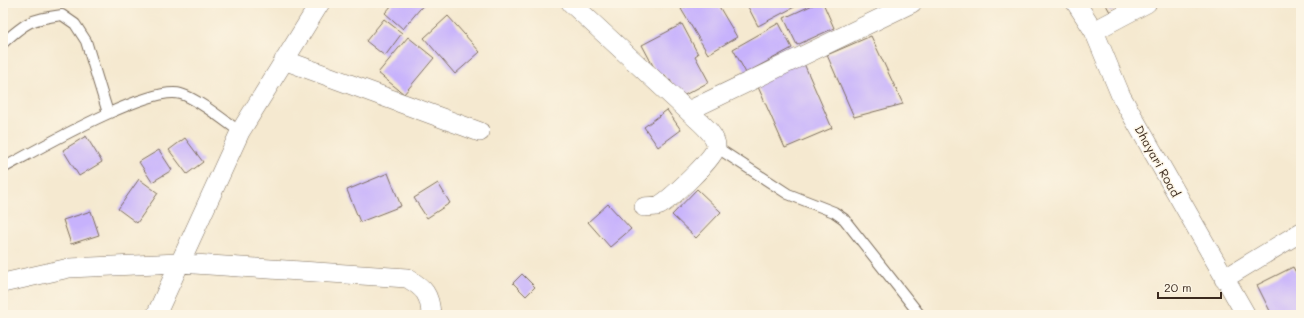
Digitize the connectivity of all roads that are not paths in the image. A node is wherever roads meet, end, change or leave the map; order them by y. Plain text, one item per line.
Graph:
1 (320, 3) edge
2 (572, 3) edge
3 (912, 3) edge
4 (1076, 3) edge
5 (1147, 3) edge
6 (1094, 31) junction
7 (3, 43) edge
8 (284, 60) junction
9 (688, 111) junction
10 (108, 113) junction
11 (240, 132) junction
12 (480, 132) dead end
13 (716, 147) junction
14 (3, 168) edge
15 (644, 207) dead end
16 (1301, 232) edge
17 (179, 263) junction
18 (1224, 279) junction
19 (3, 283) edge
20 (156, 315) edge
21 (431, 315) edge
22 (920, 315) edge
23 (1246, 315) edge

1 - 8 street
2 - 9 street
3 - 9 street
4 - 6 street, Dhayari Road
5 - 6 street
6 - 18 street, Dhayari Road
7 - 10 lane
8 - 11 street
8 - 12 street
9 - 13 street
10 - 11 lane
10 - 14 lane
11 - 17 street
13 - 15 street
13 - 22 lane
16 - 18 street
17 - 19 street
17 - 20 street
17 - 21 street
18 - 23 street, Dhayari Road

